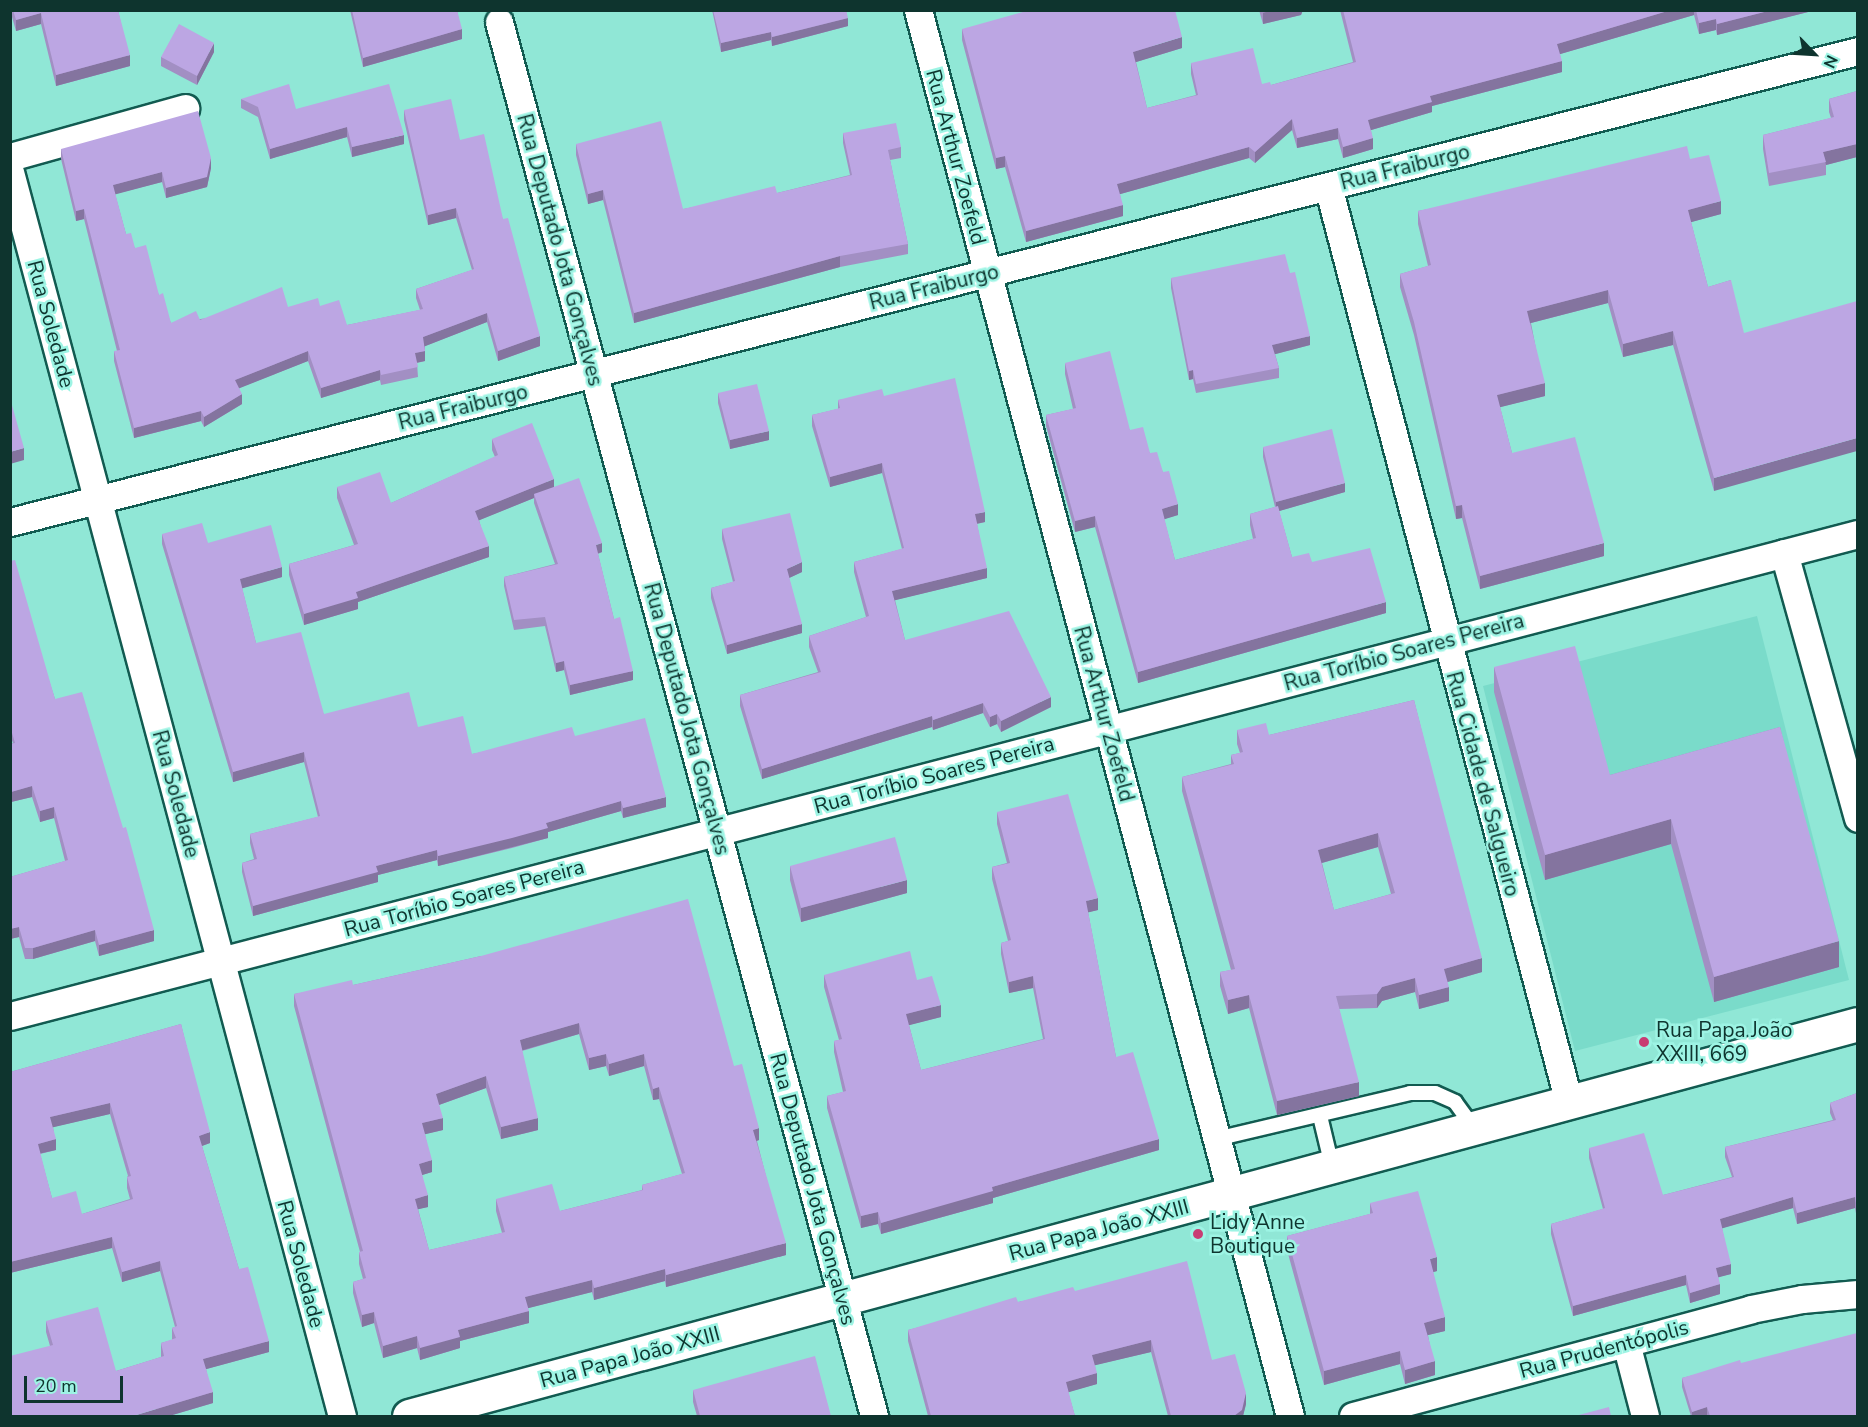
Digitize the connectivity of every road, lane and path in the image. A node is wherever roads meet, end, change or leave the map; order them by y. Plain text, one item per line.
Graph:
1 (918, 10) edge
2 (498, 22) dead end
3 (1857, 51) edge
4 (185, 108) dead end
5 (10, 157) edge
6 (10, 172) edge
7 (1328, 186) junction
8 (19, 235) edge
9 (987, 273) junction
10 (594, 373) junction
11 (98, 500) junction
12 (10, 522) edge
13 (1857, 534) edge
14 (1784, 553) junction
15 (1445, 642) junction
16 (1108, 729) junction
17 (1857, 818) edge
18 (717, 832) junction
19 (221, 961) junction
20 (10, 1016) edge
21 (1857, 1024) edge
22 (1569, 1103) junction
23 (1320, 1116) junction
24 (1474, 1128) junction
25 (1216, 1139) junction
26 (1332, 1167) junction
27 (1231, 1194) junction
28 (1857, 1294) edge
29 (842, 1299) junction
30 (1626, 1343) junction
31 (342, 1416) edge
32 (410, 1416) edge
33 (874, 1416) edge
34 (1290, 1416) edge
35 (1353, 1416) edge
36 (1646, 1416) edge

1 - 9 street, Rua Arthur Zoefeld
2 - 10 street, Rua Deputado Jota Gonçalves
3 - 7 street, Rua Fraiburgo
4 - 5 street
6 - 8 street, Rua Soledade
7 - 9 street, Rua Fraiburgo
7 - 15 street, Rua Cidade de Salgueiro
8 - 11 street, Rua Soledade
9 - 10 street, Rua Fraiburgo
9 - 16 street, Rua Arthur Zoefeld
10 - 11 street, Rua Fraiburgo
10 - 18 street, Rua Deputado Jota Gonçalves
11 - 12 street, Rua Fraiburgo
11 - 19 street, Rua Soledade
13 - 14 street, Rua Toríbio Soares Pereira
14 - 15 street, Rua Toríbio Soares Pereira
14 - 17 street
15 - 16 street, Rua Toríbio Soares Pereira
15 - 22 street, Rua Cidade de Salgueiro
16 - 18 street, Rua Toríbio Soares Pereira
16 - 25 street, Rua Arthur Zoefeld
18 - 19 street, Rua Toríbio Soares Pereira
18 - 29 street, Rua Deputado Jota Gonçalves
19 - 20 street, Rua Toríbio Soares Pereira
19 - 31 street, Rua Soledade
21 - 22 main road, Rua Papa João XXIII
22 - 24 main road, Rua Papa João XXIII
23 - 24 lane
23 - 25 lane
23 - 26 lane
24 - 26 main road, Rua Papa João XXIII
25 - 27 street, Rua Arthur Zoefeld
26 - 27 main road, Rua Papa João XXIII
27 - 29 main road, Rua Papa João XXIII
27 - 34 street, Rua Arthur Zoefeld
28 - 30 street, Rua Prudentópolis
29 - 32 main road, Rua Papa João XXIII
29 - 33 street, Rua Deputado Jota Gonçalves
30 - 35 street, Rua Prudentópolis
30 - 36 street

